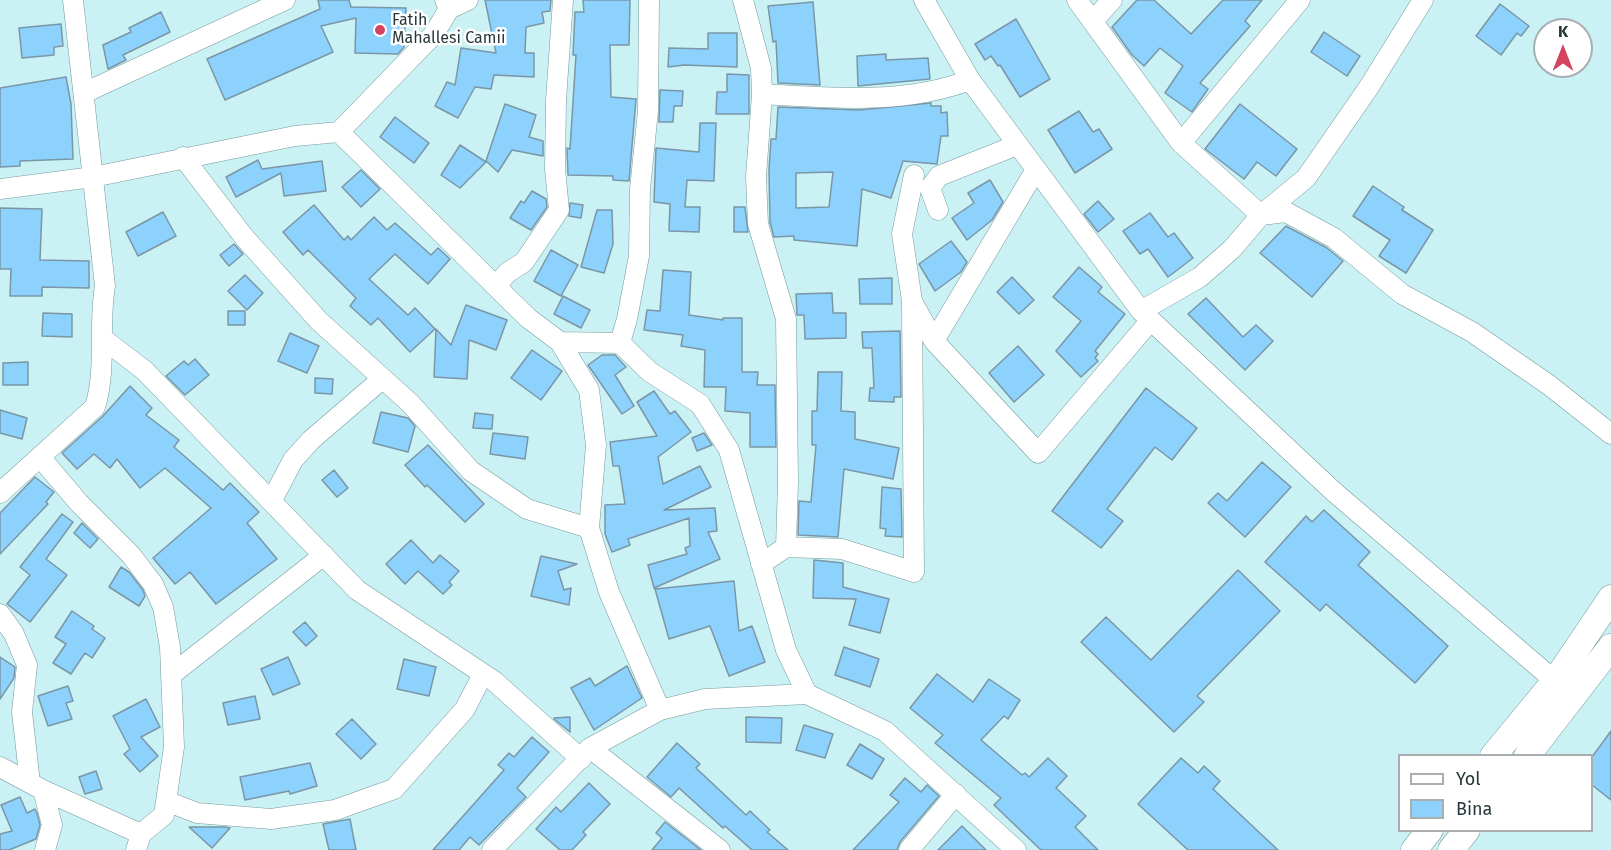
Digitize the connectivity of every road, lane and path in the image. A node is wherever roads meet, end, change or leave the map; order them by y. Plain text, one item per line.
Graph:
1 (73, 0) edge
2 (285, 0) edge
3 (468, 0) edge
4 (563, 0) edge
5 (649, 0) edge
6 (743, 0) edge
7 (924, 0) edge
8 (1077, 0) edge
9 (1112, 0) edge
10 (1300, 0) edge
11 (1423, 0) edge
12 (447, 4) edge
13 (1093, 21) junction
14 (970, 80) junction
15 (84, 93) junction
16 (762, 94) junction
17 (339, 132) junction
18 (1181, 143) junction
19 (1017, 145) junction
20 (183, 157) junction
21 (1035, 171) junction
22 (915, 175) dead end
23 (93, 177) junction
24 (0, 189) edge
25 (938, 210) dead end
26 (1261, 215) junction
27 (497, 285) junction
28 (912, 301) junction
29 (1146, 316) junction
30 (102, 338) junction
31 (934, 341) junction
32 (560, 342) junction
33 (620, 343) junction
34 (382, 379) junction
35 (1611, 434) edge
36 (40, 457) junction
37 (0, 493) edge
38 (272, 500) junction
39 (589, 528) junction
40 (786, 547) junction
41 (324, 555) junction
42 (761, 564) junction
43 (1611, 598) edge
44 (0, 614) edge
45 (1611, 647) edge
46 (483, 674) junction
47 (171, 675) junction
48 (1555, 681) junction
49 (807, 694) junction
50 (660, 710) junction
51 (586, 753) junction
52 (1495, 754) edge
53 (1529, 754) edge
54 (0, 767) edge
55 (37, 787) junction
56 (956, 794) junction
57 (166, 801) junction
58 (1429, 832) edge
59 (1466, 832) edge
60 (138, 842) edge
61 (713, 848) edge
62 (45, 850) edge
63 (492, 850) edge
64 (909, 850) edge
65 (1016, 850) edge
66 (1414, 850) edge
67 (1451, 850) edge

1 - 15 street
2 - 15 street
3 - 12 street
4 - 27 street
5 - 33 street
6 - 16 street
7 - 14 street
8 - 13 street
9 - 13 street
10 - 18 street
11 - 26 street
12 - 17 street
13 - 18 street
14 - 16 street
14 - 19 street
15 - 23 street
16 - 40 street
17 - 20 street
17 - 27 street
18 - 26 street
19 - 21 street
19 - 25 street
20 - 23 street
20 - 34 street
21 - 29 street
21 - 31 street
22 - 28 street
23 - 24 street
23 - 30 street
26 - 29 street
26 - 35 street
27 - 32 street
28 - 31 street
28 - 40 street
29 - 31 street
29 - 48 street
30 - 36 street
30 - 38 street
32 - 33 street
32 - 39 street
33 - 42 street
34 - 38 street
34 - 39 street
36 - 37 street
36 - 47 street
38 - 41 street
39 - 50 street
40 - 42 street
41 - 46 street
41 - 47 street
42 - 49 street
43 - 48 main road
44 - 55 street
45 - 53 main road
46 - 51 street
46 - 57 street
47 - 57 street
48 - 52 main road
49 - 50 street
49 - 56 street
50 - 51 street
51 - 61 street
51 - 63 street
54 - 55 street
55 - 60 street
55 - 62 street
56 - 64 street
56 - 65 street
57 - 60 street
58 - 66 main road
59 - 67 main road

